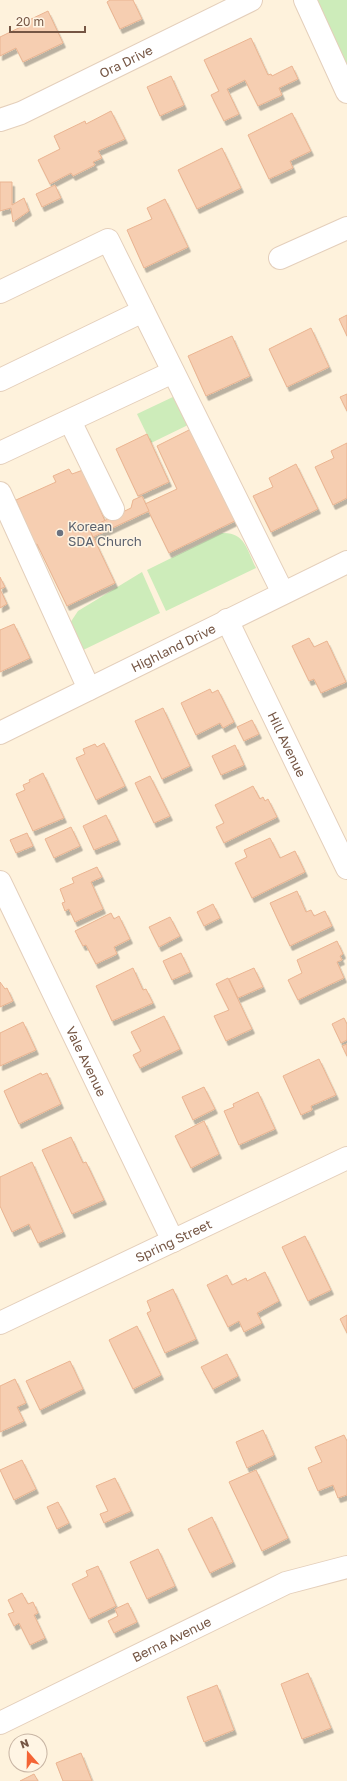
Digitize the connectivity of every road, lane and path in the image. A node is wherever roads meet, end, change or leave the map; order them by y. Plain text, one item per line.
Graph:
1 (251, 0) edge
2 (304, 0) edge
3 (347, 92) edge
4 (0, 120) edge
5 (347, 228) edge
6 (280, 258) dead end
7 (0, 292) edge
8 (143, 311) junction
9 (173, 372) junction
10 (0, 380) edge
11 (70, 421) junction
12 (0, 454) edge
13 (0, 493) edge
14 (114, 508) dead end
15 (347, 562) edge
16 (283, 593) junction
17 (227, 620) junction
18 (89, 689) junction
19 (0, 733) edge
20 (347, 868) edge
21 (0, 882) edge
22 (347, 1158) edge
23 (173, 1241) junction
24 (0, 1323) edge
25 (347, 1567) edge
26 (0, 1723) edge

1 - 4 street, Ora Drive
2 - 3 street
5 - 6 street
7 - 8 street
8 - 9 street
8 - 10 street
9 - 11 street
9 - 16 street
11 - 12 street
11 - 14 street
13 - 18 street
15 - 16 street, Highland Drive
16 - 17 street, Highland Drive
17 - 18 street, Highland Drive
17 - 20 street, Hill Avenue
18 - 19 street, Highland Drive
21 - 23 street, Vale Avenue
22 - 23 street, Spring Street
23 - 24 street, Spring Street
25 - 26 street, Berna Avenue

